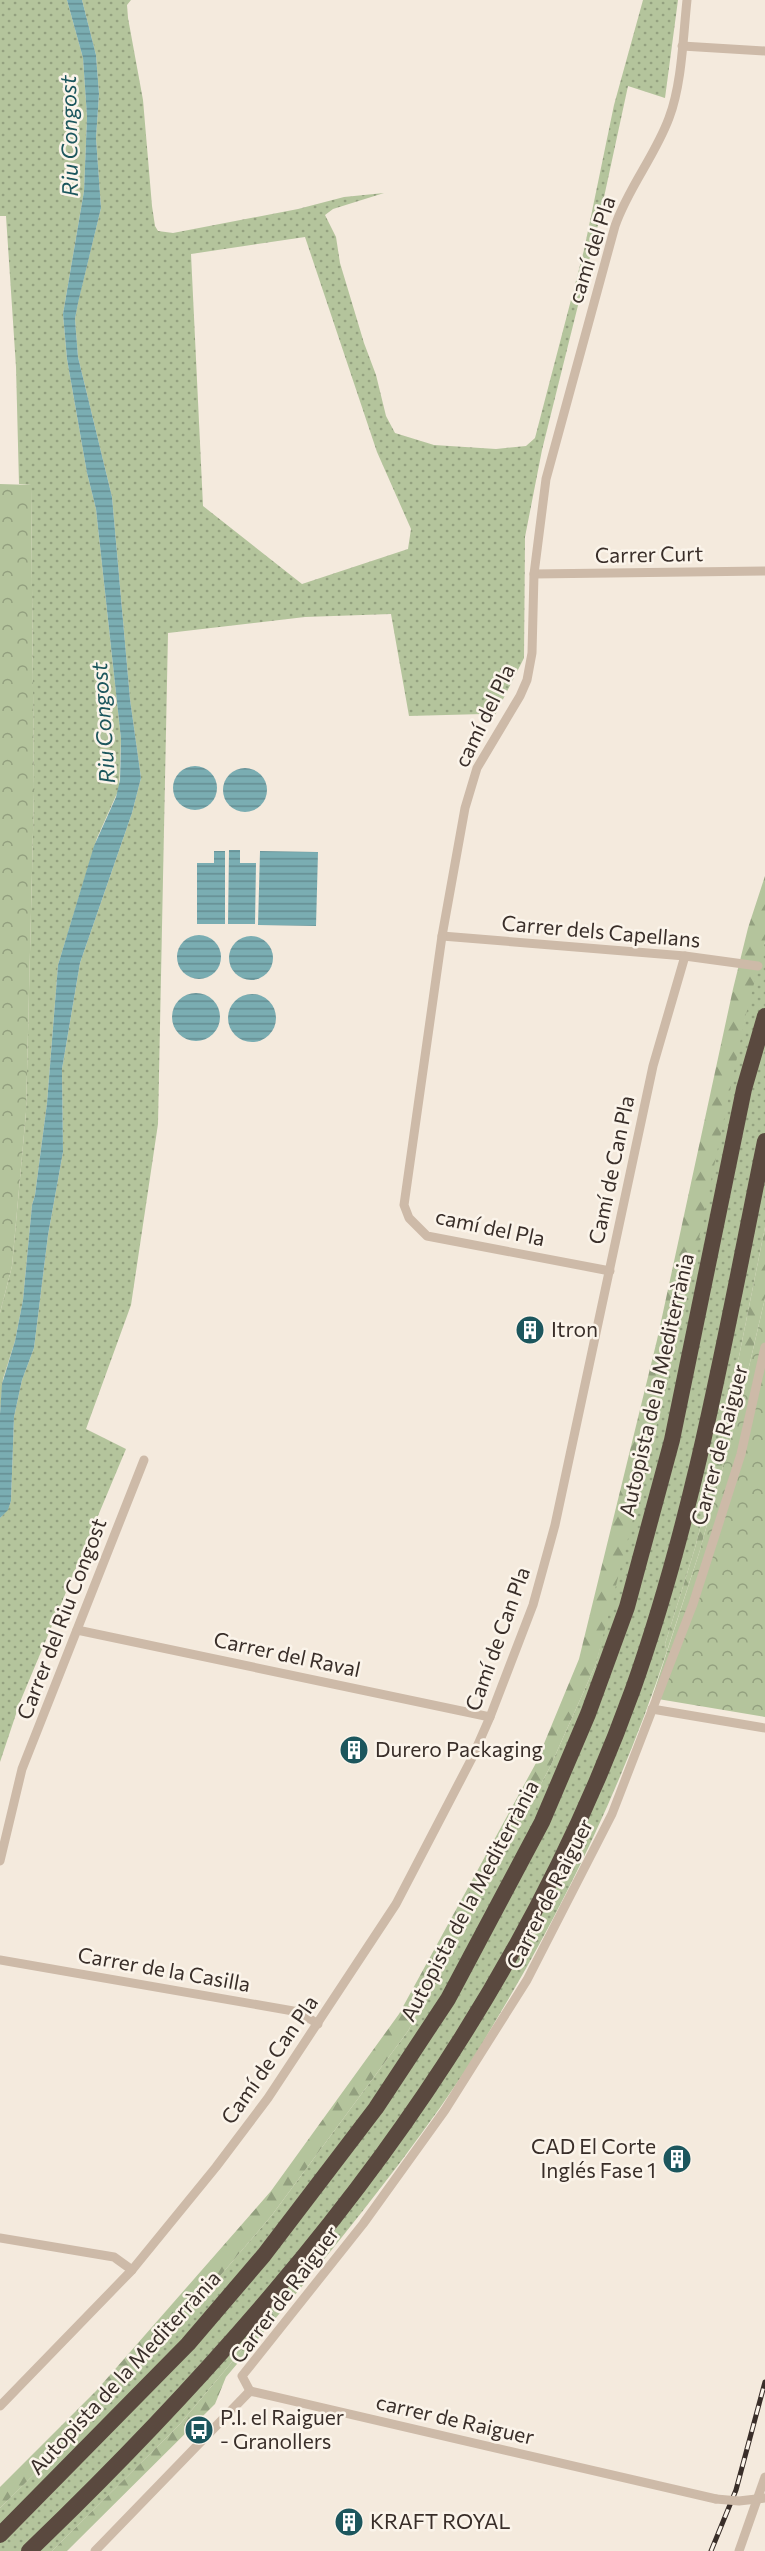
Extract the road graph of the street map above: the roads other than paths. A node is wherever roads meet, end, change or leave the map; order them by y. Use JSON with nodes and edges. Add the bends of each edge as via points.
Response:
{"nodes":[{"id":1,"x":687,"y":0,"type":"edge"},
{"id":2,"x":682,"y":46,"type":"junction"},
{"id":3,"x":765,"y":51,"type":"edge"},
{"id":4,"x":765,"y":571,"type":"edge"},
{"id":5,"x":534,"y":574,"type":"junction"},
{"id":6,"x":442,"y":936,"type":"junction"},
{"id":7,"x":685,"y":956,"type":"junction"},
{"id":8,"x":758,"y":966,"type":"dead end"},
{"id":9,"x":765,"y":1016,"type":"edge"},
{"id":10,"x":765,"y":1141,"type":"edge"},
{"id":11,"x":610,"y":1271,"type":"junction"},
{"id":12,"x":765,"y":1347,"type":"edge"},
{"id":13,"x":144,"y":1460,"type":"dead end"},
{"id":14,"x":77,"y":1630,"type":"junction"},
{"id":15,"x":652,"y":1709,"type":"junction"},
{"id":16,"x":490,"y":1717,"type":"junction"},
{"id":17,"x":765,"y":1728,"type":"edge"},
{"id":18,"x":0,"y":1862,"type":"edge"},
{"id":19,"x":0,"y":1960,"type":"edge"},
{"id":20,"x":318,"y":2024,"type":"junction"},
{"id":21,"x":0,"y":2238,"type":"edge"},
{"id":22,"x":132,"y":2270,"type":"junction"},
{"id":23,"x":250,"y":2391,"type":"junction"},
{"id":24,"x":0,"y":2406,"type":"edge"},
{"id":25,"x":765,"y":2477,"type":"edge"},
{"id":26,"x":765,"y":2498,"type":"edge"},
{"id":27,"x":0,"y":2535,"type":"edge"},
{"id":28,"x":29,"y":2551,"type":"edge"},
{"id":29,"x":95,"y":2551,"type":"edge"},
{"id":30,"x":739,"y":2551,"type":"edge"}],
"edges":[{"from":1,"to":2,"type":"street","name":"camí del Pla"},
{"from":2,"to":3,"type":"street"},
{"from":2,"to":5,"type":"street","name":"camí del Pla","via":[[668,119],[619,213],[586,326],[546,478]]},
{"from":4,"to":5,"type":"street","name":"Carrer Curt"},
{"from":5,"to":6,"type":"street","name":"camí del Pla","via":[[532,653],[527,680],[474,778]]},
{"from":6,"to":7,"type":"street","name":"Carrer dels Capellans"},
{"from":6,"to":11,"type":"street","name":"camí del Pla","via":[[404,1205],[409,1218],[427,1236]]},
{"from":7,"to":8,"type":"street","name":"Carrer dels Capellans"},
{"from":7,"to":11,"type":"street","name":"Camí de Can Pla","via":[[653,1066]]},
{"from":9,"to":27,"type":"highway","name":"Autopista de la Mediterrània","via":[[744,1089],[672,1440],[630,1596],[588,1714],[542,1822],[448,1999],[376,2108],[264,2255],[188,2344]]},
{"from":10,"to":28,"type":"highway","via":[[713,1402],[677,1548],[632,1689],[580,1818],[545,1892],[471,2025],[360,2187],[204,2375]]},
{"from":11,"to":16,"type":"street","name":"Camí de Can Pla","via":[[544,1568]]},
{"from":12,"to":15,"type":"street","name":"Carrer de Raiguer","via":[[741,1454],[693,1604]]},
{"from":13,"to":14,"type":"street","name":"Carrer del Riu Congost"},
{"from":14,"to":16,"type":"street","name":"Carrer del Raval"},
{"from":14,"to":18,"type":"street","name":"Carrer del Riu Congost","via":[[22,1769]]},
{"from":15,"to":17,"type":"street"},
{"from":15,"to":23,"type":"street","name":"Carrer de Raiguer","via":[[612,1814],[527,1980],[445,2110],[370,2214],[242,2376]]},
{"from":16,"to":20,"type":"street","name":"Camí de Can Pla","via":[[396,1904]]},
{"from":19,"to":20,"type":"street","name":"Carrer de la Casilla","via":[[299,2012]]},
{"from":20,"to":22,"type":"street","name":"Camí de Can Pla","via":[[216,2167]]},
{"from":21,"to":22,"type":"street","via":[[114,2257]]},
{"from":22,"to":24,"type":"street","name":"Camí de Can Pla"},
{"from":23,"to":26,"type":"street","name":"carrer de Raiguer","bridge":true,"via":[[716,2499]]},
{"from":23,"to":29,"type":"street","name":"carrer de Raiguer"},
{"from":25,"to":30,"type":"street"}]}
